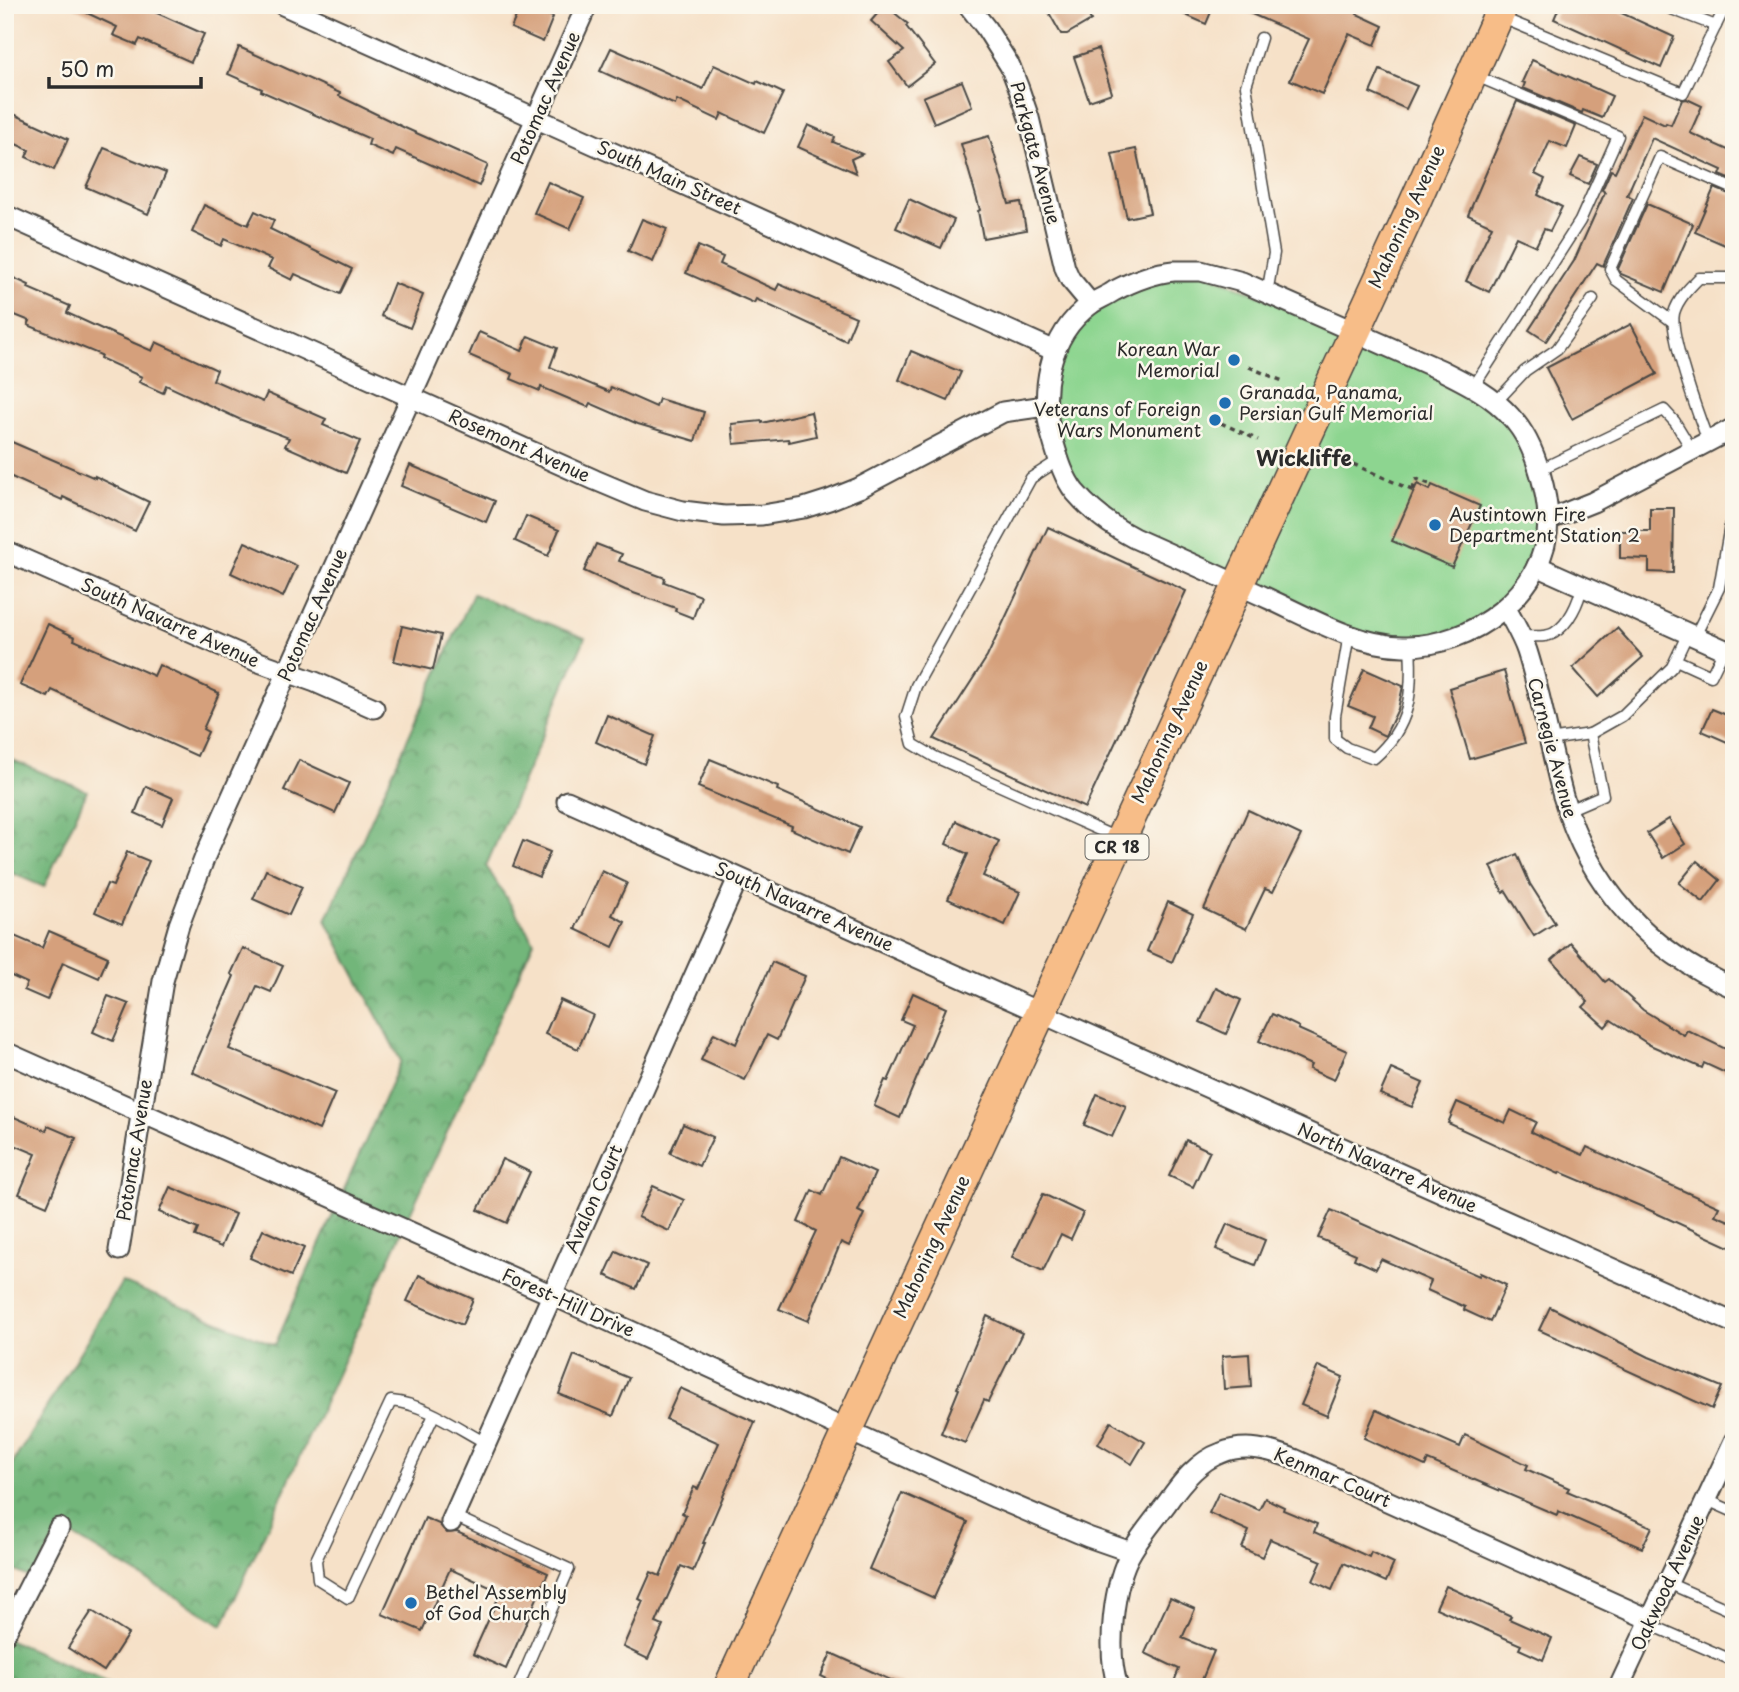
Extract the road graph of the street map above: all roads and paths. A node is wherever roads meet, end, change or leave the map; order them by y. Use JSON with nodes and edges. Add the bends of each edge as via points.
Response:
{"nodes":[{"id":1,"x":283,"y":5,"type":"edge"},
{"id":2,"x":587,"y":5,"type":"edge"},
{"id":3,"x":968,"y":5,"type":"edge"},
{"id":4,"x":1661,"y":5,"type":"edge"},
{"id":5,"x":1726,"y":5,"type":"edge"},
{"id":6,"x":1500,"y":11,"type":"edge"},
{"id":7,"x":1716,"y":26,"type":"junction"},
{"id":8,"x":1261,"y":38,"type":"dead end"},
{"id":9,"x":1472,"y":74,"type":"junction"},
{"id":10,"x":536,"y":119,"type":"junction"},
{"id":11,"x":1734,"y":189,"type":"edge"},
{"id":12,"x":5,"y":215,"type":"edge"},
{"id":13,"x":1734,"y":278,"type":"edge"},
{"id":14,"x":1268,"y":293,"type":"junction"},
{"id":15,"x":1593,"y":299,"type":"dead end"},
{"id":16,"x":1091,"y":304,"type":"junction"},
{"id":17,"x":1673,"y":322,"type":"junction"},
{"id":18,"x":1354,"y":332,"type":"junction"},
{"id":19,"x":1055,"y":351,"type":"junction"},
{"id":20,"x":1249,"y":367,"type":"dead end"},
{"id":21,"x":1285,"y":382,"type":"dead end"},
{"id":22,"x":1474,"y":386,"type":"junction"},
{"id":23,"x":411,"y":397,"type":"junction"},
{"id":24,"x":1496,"y":402,"type":"junction"},
{"id":25,"x":1045,"y":406,"type":"junction"},
{"id":26,"x":1221,"y":423,"type":"dead end"},
{"id":27,"x":1734,"y":428,"type":"edge"},
{"id":28,"x":1258,"y":440,"type":"dead end"},
{"id":29,"x":1700,"y":445,"type":"junction"},
{"id":30,"x":1059,"y":460,"type":"junction"},
{"id":31,"x":1344,"y":460,"type":"dead end"},
{"id":32,"x":1539,"y":470,"type":"junction"},
{"id":33,"x":1432,"y":485,"type":"dead end"},
{"id":34,"x":1734,"y":503,"type":"edge"},
{"id":35,"x":1548,"y":520,"type":"junction"},
{"id":36,"x":5,"y":551,"type":"edge"},
{"id":37,"x":1537,"y":566,"type":"junction"},
{"id":38,"x":1238,"y":585,"type":"junction"},
{"id":39,"x":1582,"y":586,"type":"junction"},
{"id":40,"x":1506,"y":608,"type":"junction"},
{"id":41,"x":1349,"y":634,"type":"junction"},
{"id":42,"x":1691,"y":635,"type":"junction"},
{"id":43,"x":1520,"y":636,"type":"junction"},
{"id":44,"x":1410,"y":646,"type":"junction"},
{"id":45,"x":1729,"y":652,"type":"edge"},
{"id":46,"x":1676,"y":660,"type":"junction"},
{"id":47,"x":288,"y":672,"type":"junction"},
{"id":48,"x":374,"y":708,"type":"dead end"},
{"id":49,"x":1590,"y":734,"type":"junction"},
{"id":50,"x":1549,"y":740,"type":"junction"},
{"id":51,"x":568,"y":801,"type":"dead end"},
{"id":52,"x":1568,"y":810,"type":"junction"},
{"id":53,"x":1120,"y":839,"type":"junction"},
{"id":54,"x":738,"y":878,"type":"junction"},
{"id":55,"x":1734,"y":988,"type":"edge"},
{"id":56,"x":1040,"y":1012,"type":"junction"},
{"id":57,"x":5,"y":1052,"type":"edge"},
{"id":58,"x":142,"y":1113,"type":"junction"},
{"id":59,"x":119,"y":1250,"type":"dead end"},
{"id":60,"x":552,"y":1295,"type":"junction"},
{"id":61,"x":1734,"y":1323,"type":"edge"},
{"id":62,"x":434,"y":1415,"type":"junction"},
{"id":63,"x":848,"y":1429,"type":"junction"},
{"id":64,"x":1734,"y":1441,"type":"edge"},
{"id":65,"x":486,"y":1443,"type":"junction"},
{"id":66,"x":1707,"y":1500,"type":"junction"},
{"id":67,"x":1734,"y":1512,"type":"edge"},
{"id":68,"x":452,"y":1519,"type":"joint"},
{"id":69,"x":59,"y":1528,"type":"dead end"},
{"id":70,"x":1131,"y":1552,"type":"junction"},
{"id":71,"x":1668,"y":1583,"type":"junction"},
{"id":72,"x":1734,"y":1612,"type":"edge"},
{"id":73,"x":1650,"y":1622,"type":"junction"},
{"id":74,"x":5,"y":1633,"type":"edge"},
{"id":75,"x":1734,"y":1661,"type":"edge"},
{"id":76,"x":518,"y":1687,"type":"edge"},
{"id":77,"x":729,"y":1687,"type":"edge"},
{"id":78,"x":1118,"y":1687,"type":"edge"},
{"id":79,"x":1619,"y":1687,"type":"edge"}],
"edges":[{"from":1,"to":10,"type":"street","name":"South Main Street"},
{"from":2,"to":10,"type":"street","name":"Potomac Avenue"},
{"from":3,"to":16,"type":"street","name":"Parkgate Avenue","via":[[1014,78],[1029,118],[1065,268]]},
{"from":4,"to":7,"type":"lane"},
{"from":5,"to":7,"type":"lane"},
{"from":6,"to":7,"type":"lane","via":[[1683,93]]},
{"from":6,"to":9,"type":"main road","name":"Mahoning Avenue","number":"CR 18"},
{"from":8,"to":14,"type":"lane","via":[[1246,86],[1274,253]]},
{"from":9,"to":18,"type":"main road","name":"Mahoning Avenue","number":"CR 18"},
{"from":9,"to":22,"type":"lane","via":[[1618,136],[1580,221]]},
{"from":10,"to":19,"type":"street","name":"South Main Street"},
{"from":10,"to":23,"type":"street","name":"Potomac Avenue"},
{"from":11,"to":17,"type":"lane","via":[[1660,157],[1610,269],[1616,280]]},
{"from":12,"to":23,"type":"street","name":"Rosemont Avenue"},
{"from":13,"to":17,"type":"lane","via":[[1699,278],[1685,291]]},
{"from":14,"to":16,"type":"street","via":[[1221,275],[1174,271],[1139,279]]},
{"from":14,"to":18,"type":"street"},
{"from":15,"to":24,"type":"lane","via":[[1557,349],[1525,371]]},
{"from":16,"to":19,"type":"street"},
{"from":17,"to":29,"type":"lane"},
{"from":18,"to":22,"type":"street"},
{"from":18,"to":38,"type":"main road","name":"Mahoning Avenue","number":"CR 18"},
{"from":19,"to":25,"type":"street"},
{"from":20,"to":21,"type":"path"},
{"from":22,"to":24,"type":"street"},
{"from":23,"to":25,"type":"street","name":"Rosemont Avenue","via":[[645,501],[724,516],[762,515],[829,500],[1003,412]]},
{"from":23,"to":47,"type":"street","name":"Potomac Avenue"},
{"from":24,"to":32,"type":"street","via":[[1528,440]]},
{"from":25,"to":30,"type":"street"},
{"from":26,"to":28,"type":"path"},
{"from":27,"to":29,"type":"street"},
{"from":29,"to":32,"type":"lane","via":[[1664,410]]},
{"from":29,"to":35,"type":"street","via":[[1593,502]]},
{"from":30,"to":38,"type":"street","via":[[1074,490],[1112,526]]},
{"from":30,"to":53,"type":"lane","via":[[1031,478],[915,687],[906,717],[913,744],[935,757]]},
{"from":31,"to":33,"type":"path","via":[[1413,490],[1417,479]]},
{"from":32,"to":35,"type":"street"},
{"from":34,"to":42,"type":"lane","via":[[1719,588]]},
{"from":35,"to":37,"type":"street"},
{"from":36,"to":47,"type":"street","name":"South Navarre Avenue"},
{"from":37,"to":39,"type":"street"},
{"from":37,"to":40,"type":"street"},
{"from":38,"to":41,"type":"street"},
{"from":38,"to":53,"type":"main road","name":"Mahoning Avenue","number":"CR 18"},
{"from":39,"to":42,"type":"street"},
{"from":39,"to":43,"type":"lane","via":[[1578,605],[1555,633]]},
{"from":40,"to":43,"type":"street","name":"Carnegie Avenue"},
{"from":40,"to":44,"type":"street","via":[[1449,639]]},
{"from":41,"to":44,"type":"street"},
{"from":41,"to":44,"type":"lane","via":[[1335,739],[1374,758],[1390,744],[1402,723],[1412,684]]},
{"from":42,"to":45,"type":"street"},
{"from":42,"to":46,"type":"lane"},
{"from":43,"to":50,"type":"street","name":"Carnegie Avenue"},
{"from":45,"to":46,"type":"lane","via":[[1711,676]]},
{"from":46,"to":49,"type":"lane","via":[[1622,716]]},
{"from":47,"to":48,"type":"street","name":"South Navarre Avenue"},
{"from":47,"to":58,"type":"street","name":"Potomac Avenue","via":[[179,925],[163,981]]},
{"from":49,"to":50,"type":"lane"},
{"from":49,"to":52,"type":"lane","via":[[1603,795]]},
{"from":50,"to":52,"type":"street","name":"Carnegie Avenue"},
{"from":51,"to":54,"type":"street","name":"South Navarre Avenue"},
{"from":52,"to":55,"type":"street","name":"Carnegie Avenue","via":[[1593,869],[1622,910],[1678,959]]},
{"from":53,"to":56,"type":"main road","name":"Mahoning Avenue","number":"CR 18"},
{"from":54,"to":56,"type":"street","name":"South Navarre Avenue"},
{"from":54,"to":60,"type":"street","name":"Avalon Court"},
{"from":56,"to":61,"type":"street","name":"North Navarre Avenue"},
{"from":56,"to":63,"type":"main road","name":"Mahoning Avenue","number":"CR 18"},
{"from":57,"to":58,"type":"street","name":"Forest-Hill Drive"},
{"from":58,"to":59,"type":"street","name":"Potomac Avenue"},
{"from":58,"to":60,"type":"street","name":"Forest-Hill Drive"},
{"from":60,"to":63,"type":"street","name":"Forest-Hill Drive"},
{"from":60,"to":65,"type":"street","name":"Avalon Court"},
{"from":62,"to":62,"type":"lane","via":[[410,1403],[391,1401],[316,1560],[318,1578],[348,1598]]},
{"from":62,"to":65,"type":"lane"},
{"from":63,"to":70,"type":"street","name":"Forest-Hill Drive","via":[[996,1498]]},
{"from":63,"to":77,"type":"main road","name":"Mahoning Avenue","number":"CR 18"},
{"from":64,"to":66,"type":"street","name":"Oakwood Avenue"},
{"from":65,"to":68,"type":"street","name":"Avalon Court"},
{"from":66,"to":67,"type":"lane"},
{"from":66,"to":71,"type":"street","name":"Oakwood Avenue"},
{"from":68,"to":76,"type":"lane","via":[[569,1569]]},
{"from":69,"to":74,"type":"street"},
{"from":70,"to":73,"type":"street","name":"Kenmar Court","via":[[1173,1494],[1206,1460],[1249,1447],[1294,1459]]},
{"from":70,"to":78,"type":"street","name":"Kenmar Court","via":[[1115,1610],[1112,1654]]},
{"from":71,"to":72,"type":"lane"},
{"from":71,"to":73,"type":"street","name":"Oakwood Avenue"},
{"from":73,"to":75,"type":"lane"},
{"from":73,"to":79,"type":"street","name":"Oakwood Avenue"}]}
